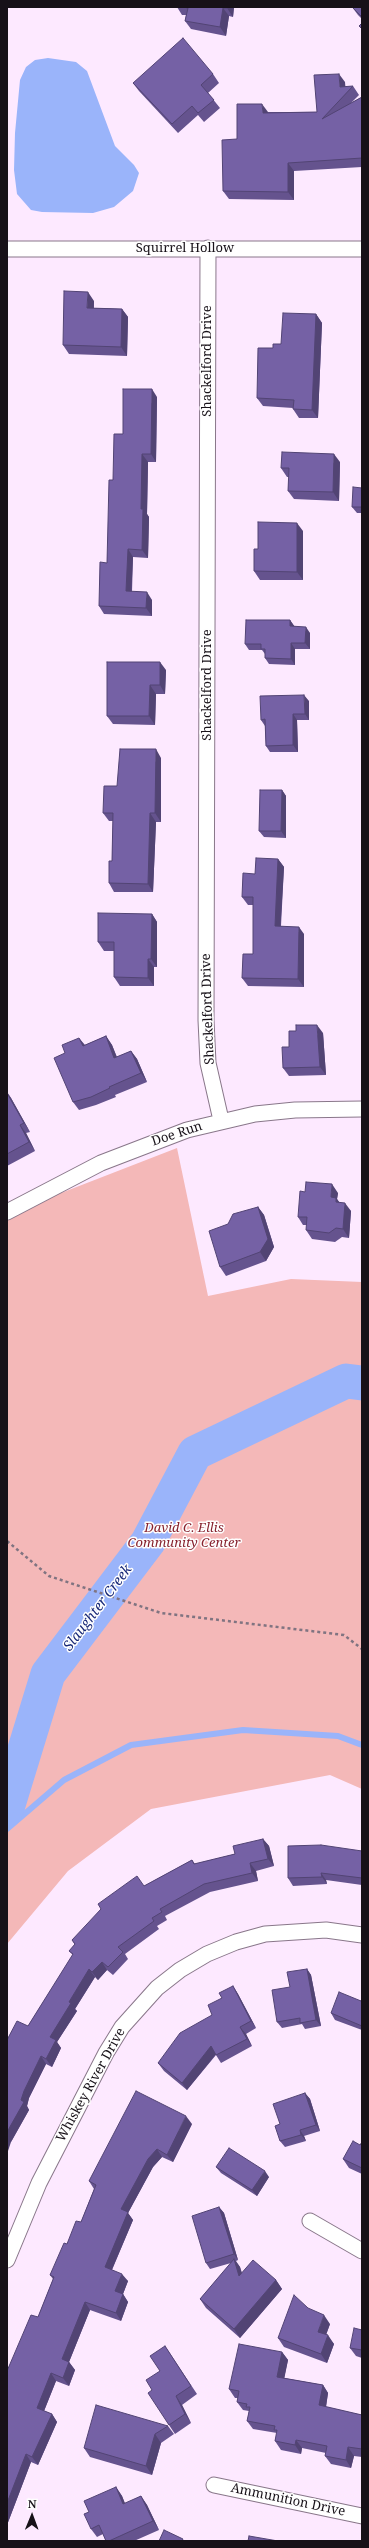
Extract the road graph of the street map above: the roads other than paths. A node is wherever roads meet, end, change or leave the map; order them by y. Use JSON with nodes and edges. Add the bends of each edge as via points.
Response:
{"nodes":[{"id":1,"x":208,"y":248,"type":"junction"},
{"id":2,"x":7,"y":249,"type":"edge"},
{"id":3,"x":362,"y":249,"type":"edge"},
{"id":4,"x":362,"y":1110,"type":"edge"},
{"id":5,"x":221,"y":1120,"type":"junction"},
{"id":6,"x":7,"y":1212,"type":"edge"},
{"id":7,"x":362,"y":1934,"type":"edge"},
{"id":8,"x":310,"y":2221,"type":"dead end"},
{"id":9,"x":362,"y":2251,"type":"edge"},
{"id":10,"x":7,"y":2260,"type":"edge"},
{"id":11,"x":214,"y":2485,"type":"dead end"},
{"id":12,"x":362,"y":2516,"type":"edge"}],
"edges":[{"from":1,"to":2,"type":"street","name":"Squirrel Hollow"},
{"from":1,"to":3,"type":"street","name":"Squirrel Hollow"},
{"from":1,"to":5,"type":"street","name":"Shackelford Drive","via":[[206,1020],[208,1063]]},
{"from":4,"to":5,"type":"street","name":"Doe Run","via":[[295,1110]]},
{"from":5,"to":6,"type":"street","name":"Doe Run","via":[[149,1142],[101,1163]]},
{"from":7,"to":10,"type":"street","name":"Whiskey River Drive","via":[[326,1930],[265,1934],[207,1954],[157,1988],[122,2027],[106,2053],[39,2183]]},
{"from":8,"to":9,"type":"street"},
{"from":11,"to":12,"type":"street","name":"Ammunition Drive"}]}
